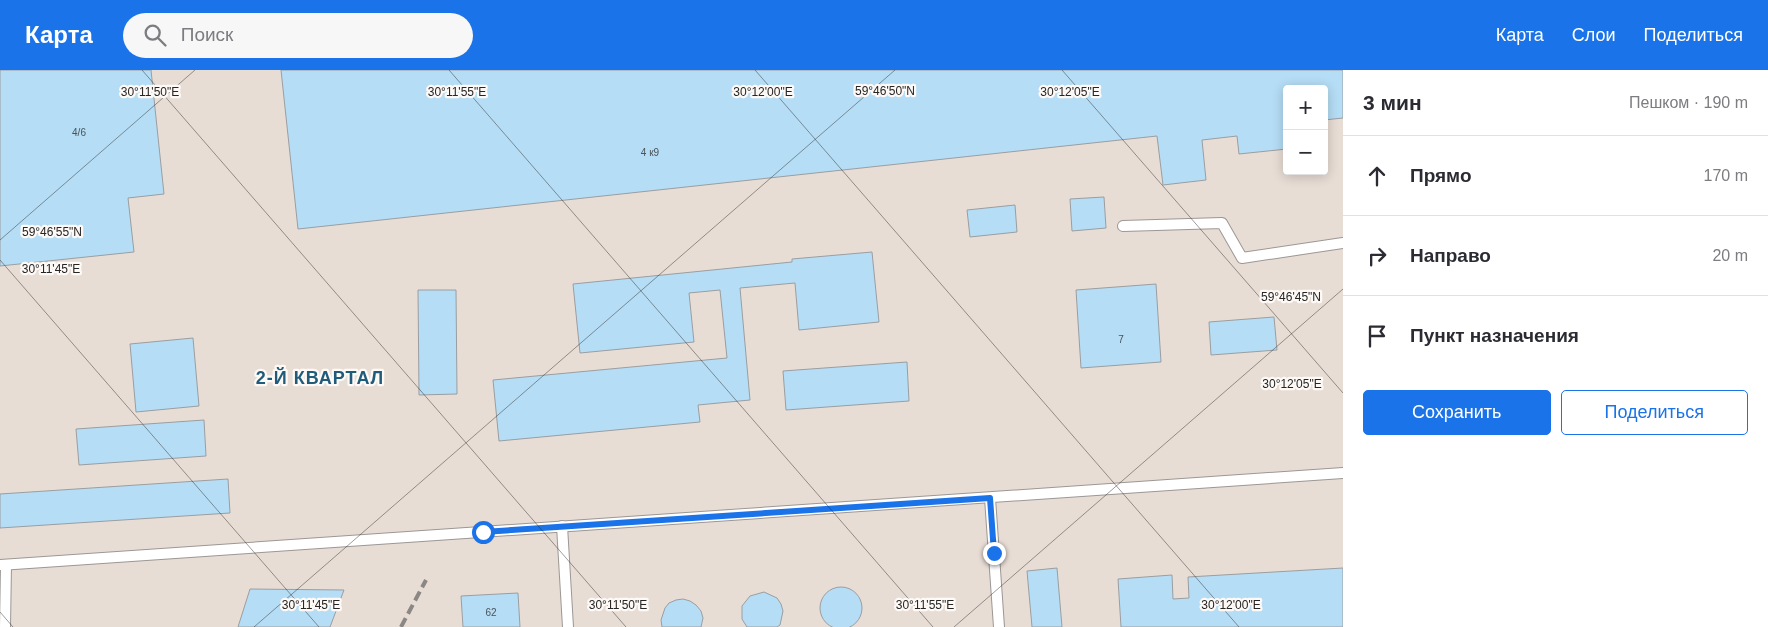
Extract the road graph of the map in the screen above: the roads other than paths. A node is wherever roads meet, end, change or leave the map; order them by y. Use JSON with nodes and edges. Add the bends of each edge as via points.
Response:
{"nodes":[{"id":1,"x":1123,"y":226,"type":"dead end"},
{"id":2,"x":1343,"y":243,"type":"edge"},
{"id":3,"x":1343,"y":473,"type":"edge"},
{"id":4,"x":990,"y":498,"type":"junction"},
{"id":5,"x":562,"y":526,"type":"junction"},
{"id":6,"x":3,"y":565,"type":"edge"},
{"id":7,"x":5,"y":627,"type":"edge"},
{"id":8,"x":568,"y":627,"type":"edge"},
{"id":9,"x":998,"y":627,"type":"edge"}],
"edges":[{"from":1,"to":2,"type":"lane","via":[[1222,222],[1242,258]]},
{"from":3,"to":4,"type":"lane"},
{"from":4,"to":5,"type":"lane"},
{"from":4,"to":9,"type":"lane"},
{"from":5,"to":6,"type":"lane"},
{"from":5,"to":8,"type":"lane"},
{"from":6,"to":7,"type":"lane"}]}
